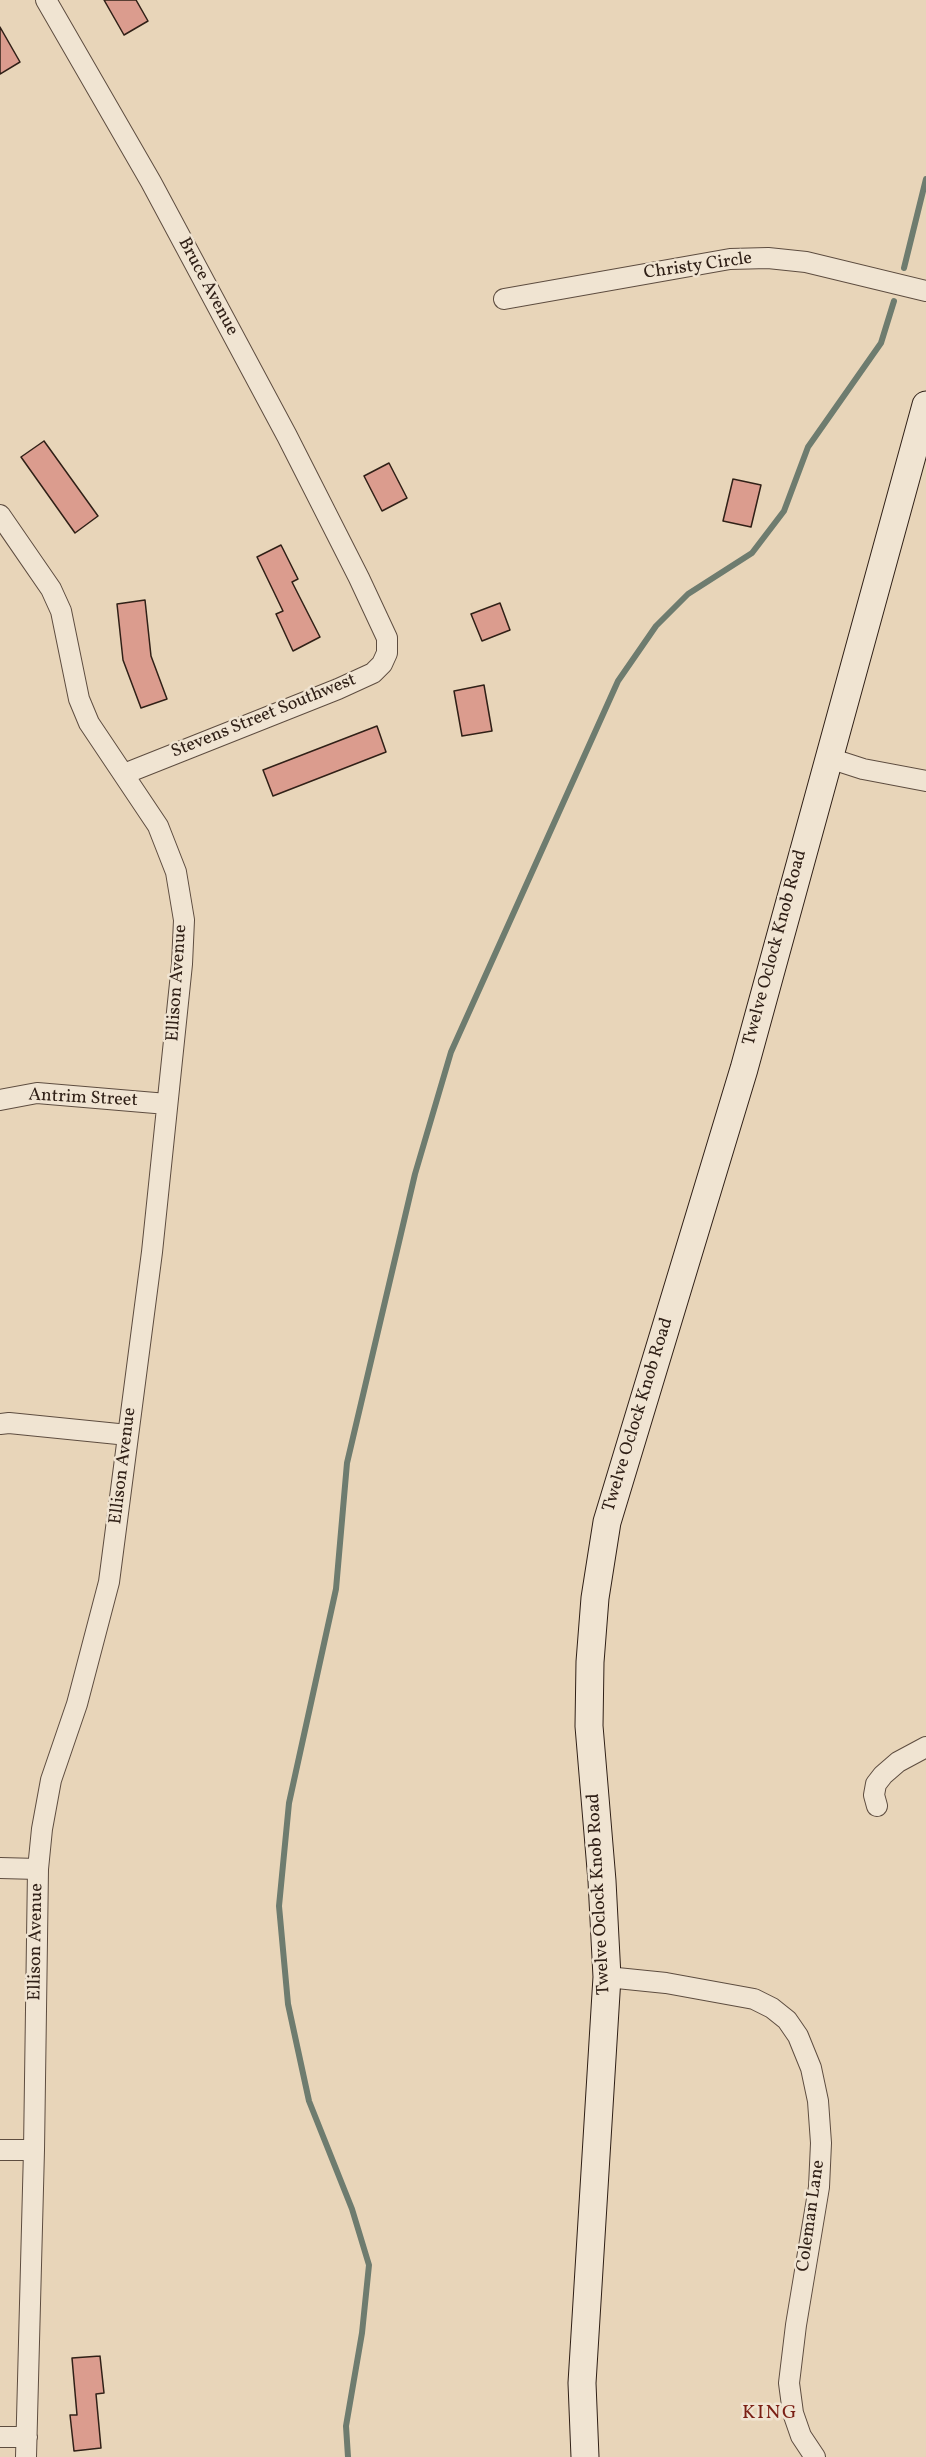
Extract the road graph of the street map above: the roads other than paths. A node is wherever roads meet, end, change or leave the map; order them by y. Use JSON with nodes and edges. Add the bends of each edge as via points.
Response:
{"nodes":[{"id":1,"x":46,"y":0,"type":"edge"},
{"id":2,"x":926,"y":291,"type":"edge"},
{"id":3,"x":504,"y":299,"type":"dead end"},
{"id":4,"x":926,"y":405,"type":"edge"},
{"id":5,"x":0,"y":515,"type":"edge"},
{"id":6,"x":359,"y":578,"type":"joint"},
{"id":7,"x":829,"y":758,"type":"junction"},
{"id":8,"x":124,"y":774,"type":"junction"},
{"id":9,"x":926,"y":782,"type":"edge"},
{"id":10,"x":0,"y":1100,"type":"edge"},
{"id":11,"x":167,"y":1104,"type":"junction"},
{"id":12,"x":0,"y":1424,"type":"edge"},
{"id":13,"x":128,"y":1435,"type":"junction"},
{"id":14,"x":926,"y":1747,"type":"edge"},
{"id":15,"x":877,"y":1806,"type":"dead end"},
{"id":16,"x":0,"y":1868,"type":"edge"},
{"id":17,"x":38,"y":1869,"type":"junction"},
{"id":18,"x":607,"y":1977,"type":"junction"},
{"id":19,"x":0,"y":2150,"type":"edge"},
{"id":20,"x":34,"y":2150,"type":"junction"},
{"id":21,"x":0,"y":2437,"type":"edge"},
{"id":22,"x":26,"y":2447,"type":"edge"},
{"id":23,"x":585,"y":2457,"type":"edge"},
{"id":24,"x":814,"y":2457,"type":"edge"}],
"edges":[{"from":1,"to":6,"type":"street","name":"Bruce Avenue","via":[[156,192]]},
{"from":2,"to":3,"type":"street","name":"Christy Circle","via":[[806,262],[768,258],[730,259]]},
{"from":4,"to":7,"type":"street","name":"Twelve Oclock Knob Road"},
{"from":5,"to":8,"type":"street","name":"Ellison Avenue","via":[[51,589],[61,611],[79,699],[89,723]]},
{"from":6,"to":8,"type":"street","name":"Stevens Street Southwest","via":[[387,638],[387,653],[373,673]]},
{"from":7,"to":9,"type":"street"},
{"from":7,"to":18,"type":"street","name":"Twelve Oclock Knob Road","via":[[744,1069],[607,1522],[595,1598],[589,1715]]},
{"from":8,"to":11,"type":"street","name":"Ellison Avenue","via":[[158,826],[180,888],[183,964]]},
{"from":10,"to":11,"type":"street","name":"Antrim Street","via":[[37,1093]]},
{"from":11,"to":13,"type":"street","name":"Ellison Avenue"},
{"from":12,"to":13,"type":"street"},
{"from":13,"to":17,"type":"street","name":"Ellison Avenue","via":[[109,1582],[77,1704],[51,1780]]},
{"from":14,"to":15,"type":"street","via":[[883,1775],[876,1784]]},
{"from":16,"to":17,"type":"street"},
{"from":17,"to":20,"type":"street","name":"Ellison Avenue"},
{"from":18,"to":23,"type":"street","name":"Twelve Oclock Knob Road","via":[[582,2383]]},
{"from":18,"to":24,"type":"street","name":"Coleman Lane","via":[[754,1999],[787,2020],[798,2036],[811,2068],[821,2143],[819,2187],[789,2384],[793,2413]]},
{"from":19,"to":20,"type":"street"},
{"from":20,"to":22,"type":"street","name":"Ellison Avenue"},
{"from":21,"to":22,"type":"street"}]}
